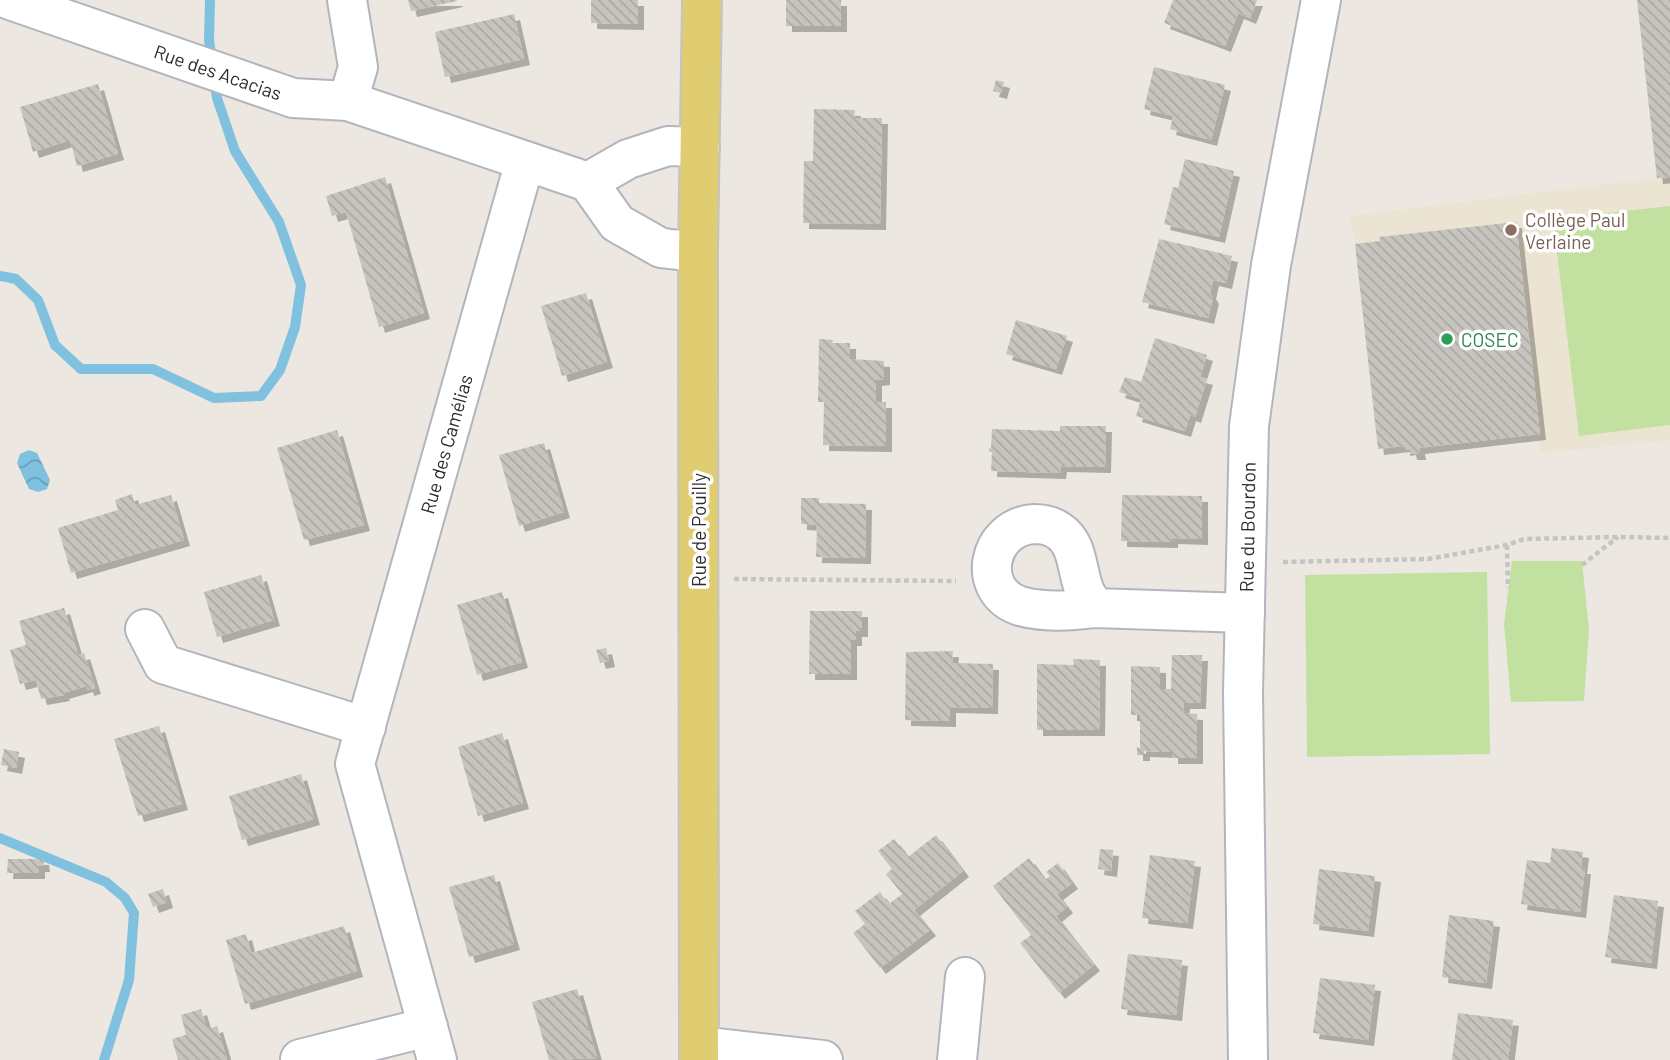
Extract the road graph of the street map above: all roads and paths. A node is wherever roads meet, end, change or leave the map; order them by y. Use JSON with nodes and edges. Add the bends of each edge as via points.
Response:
{"nodes":[{"id":1,"x":10,"y":0,"type":"edge"},
{"id":2,"x":346,"y":0,"type":"edge"},
{"id":3,"x":702,"y":0,"type":"edge"},
{"id":4,"x":1321,"y":0,"type":"edge"},
{"id":5,"x":348,"y":101,"type":"junction"},
{"id":6,"x":700,"y":148,"type":"junction"},
{"id":7,"x":525,"y":161,"type":"junction"},
{"id":8,"x":588,"y":182,"type":"junction"},
{"id":9,"x":698,"y":252,"type":"junction"},
{"id":10,"x":1619,"y":537,"type":"junction"},
{"id":11,"x":1670,"y":538,"type":"edge"},
{"id":12,"x":1507,"y":545,"type":"junction"},
{"id":13,"x":1247,"y":563,"type":"junction"},
{"id":14,"x":1582,"y":565,"type":"dead end"},
{"id":15,"x":698,"y":579,"type":"junction"},
{"id":16,"x":994,"y":582,"type":"junction"},
{"id":17,"x":1508,"y":588,"type":"dead end"},
{"id":18,"x":1095,"y":608,"type":"junction"},
{"id":19,"x":1245,"y":613,"type":"junction"},
{"id":20,"x":145,"y":629,"type":"dead end"},
{"id":21,"x":366,"y":727,"type":"junction"},
{"id":22,"x":965,"y":977,"type":"dead end"},
{"id":23,"x":432,"y":1044,"type":"edge"},
{"id":24,"x":699,"y":1053,"type":"edge"},
{"id":25,"x":300,"y":1059,"type":"edge"},
{"id":26,"x":823,"y":1060,"type":"edge"},
{"id":27,"x":957,"y":1060,"type":"edge"},
{"id":28,"x":1248,"y":1060,"type":"edge"}],
"edges":[{"from":1,"to":5,"type":"street","name":"Rue des Acacias","via":[[293,98]]},
{"from":2,"to":5,"type":"street","via":[[358,67]]},
{"from":3,"to":6,"type":"main road","name":"Rue de Pouilly"},
{"from":4,"to":13,"type":"street","name":"Rue du Bourdon","via":[[1270,265],[1251,413]]},
{"from":5,"to":7,"type":"street","name":"Rue des Acacias"},
{"from":6,"to":8,"type":"street","via":[[668,146],[628,159]]},
{"from":6,"to":9,"type":"main road","name":"Rue de Pouilly"},
{"from":7,"to":8,"type":"street","name":"Rue des Acacias"},
{"from":7,"to":21,"type":"street","name":"Rue des Camélias"},
{"from":8,"to":9,"type":"street","via":[[617,223],[661,248]]},
{"from":9,"to":15,"type":"main road","name":"Rue de Pouilly"},
{"from":10,"to":11,"type":"path"},
{"from":10,"to":12,"type":"path","via":[[1524,539]]},
{"from":10,"to":14,"type":"path"},
{"from":12,"to":13,"type":"path","via":[[1428,559]]},
{"from":12,"to":17,"type":"path"},
{"from":13,"to":19,"type":"street","name":"Rue du Bourdon"},
{"from":15,"to":16,"type":"path"},
{"from":15,"to":24,"type":"main road","name":"Rue de Pouilly"},
{"from":16,"to":18,"type":"street","via":[[1004,597],[1018,605],[1070,611]]},
{"from":16,"to":18,"type":"street","via":[[991,565],[1005,534],[1022,525],[1043,524],[1070,542]]},
{"from":18,"to":19,"type":"street"},
{"from":19,"to":28,"type":"street","name":"Rue du Bourdon"},
{"from":20,"to":21,"type":"street","via":[[163,664]]},
{"from":21,"to":23,"type":"street","name":"Rue des Camélias","via":[[355,764]]},
{"from":22,"to":27,"type":"street"},
{"from":23,"to":25,"type":"street","name":"Rue des Camélias"},
{"from":24,"to":26,"type":"street"}]}
